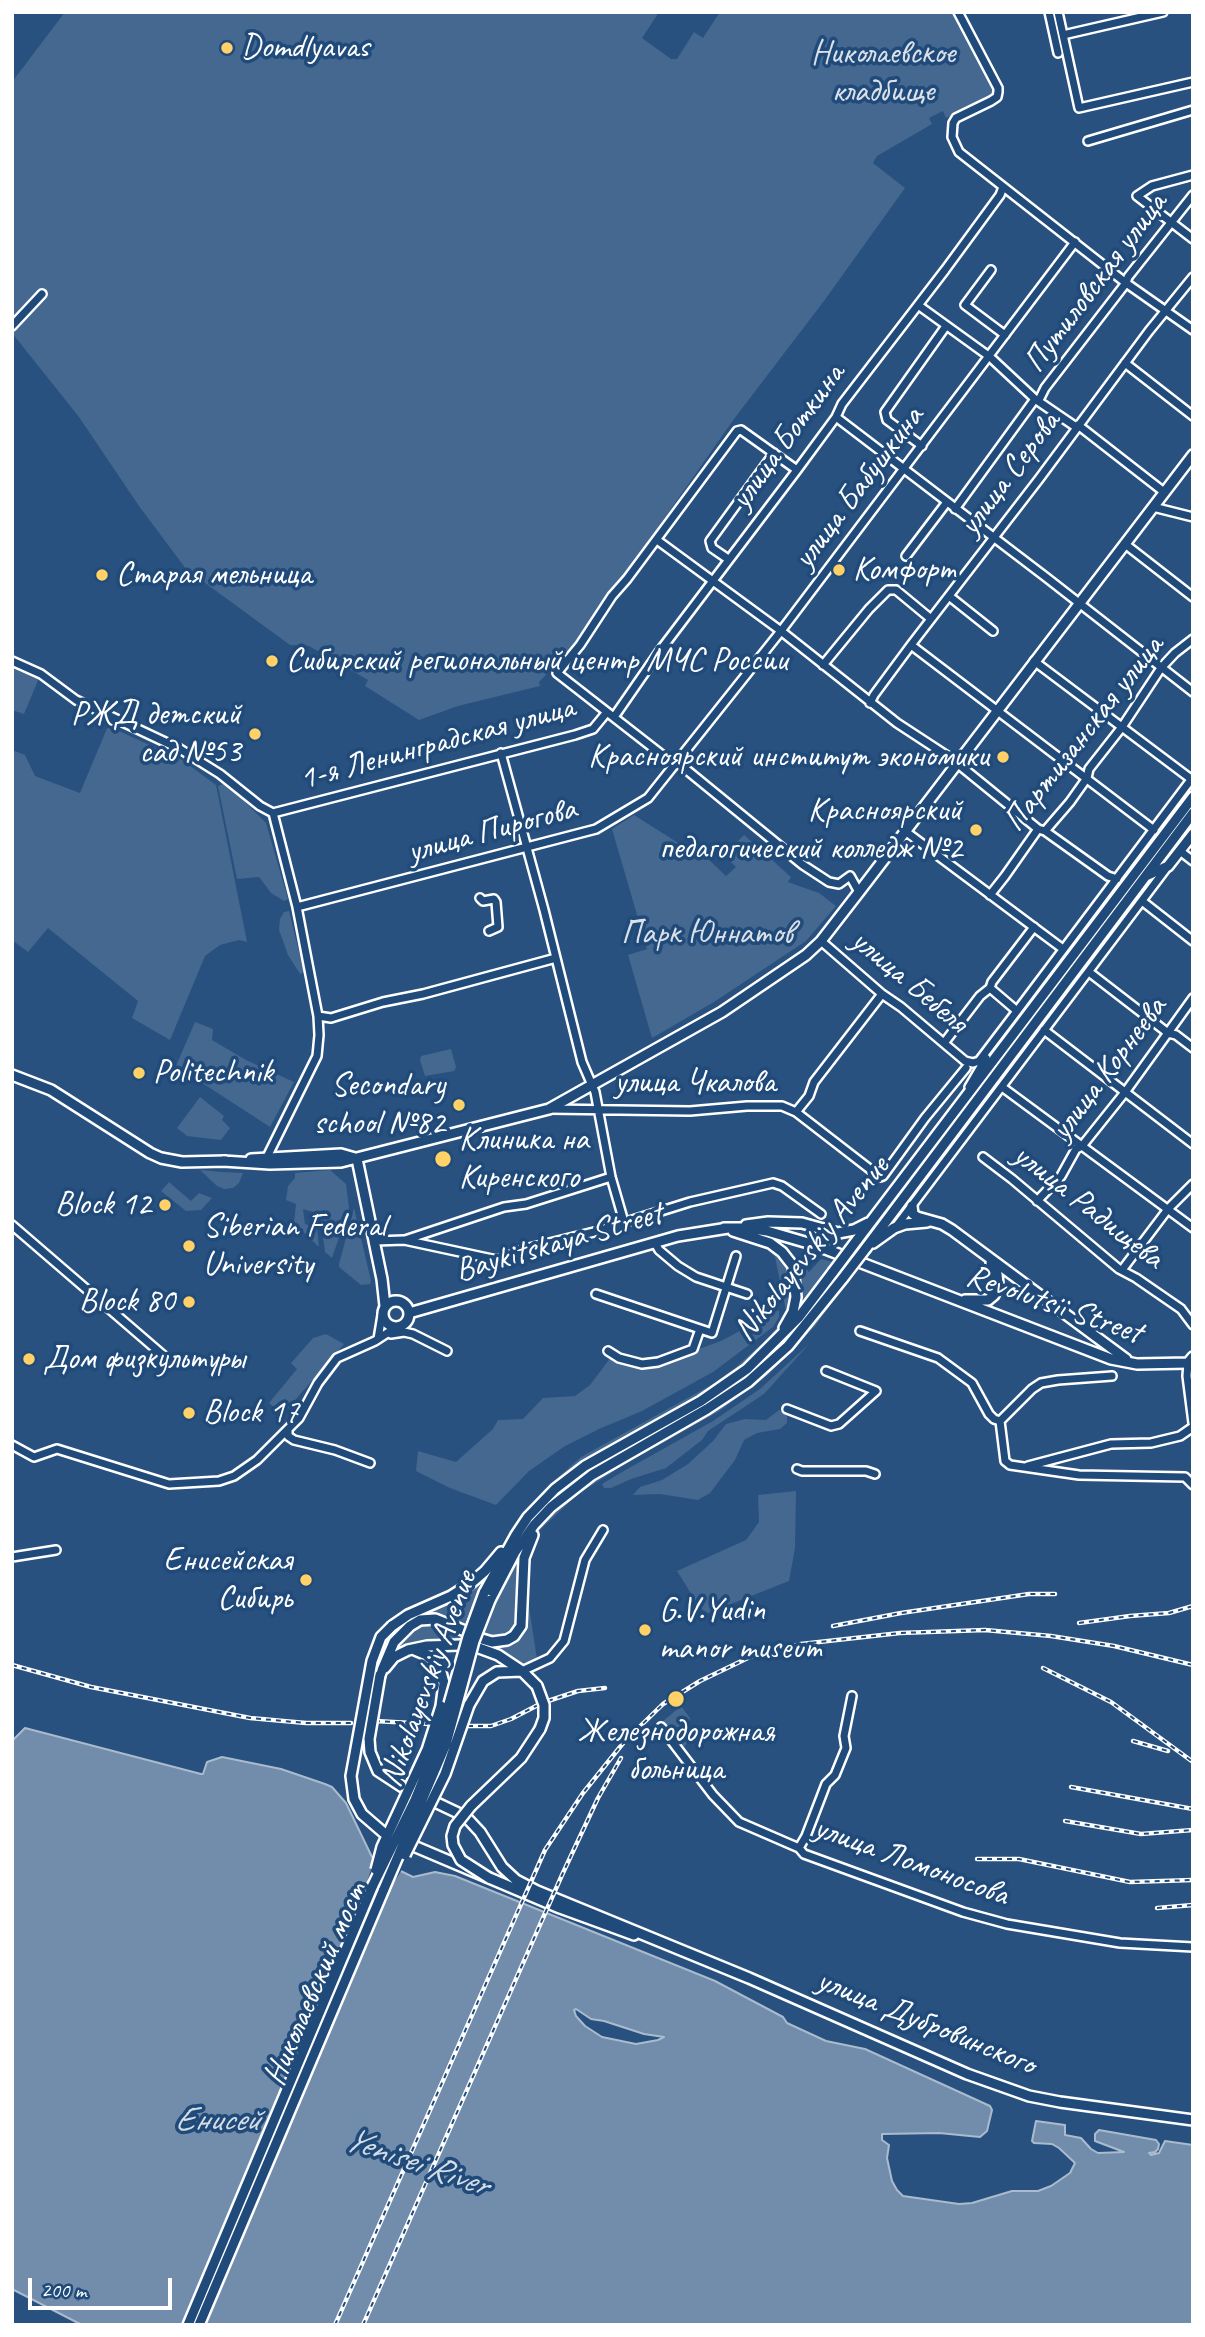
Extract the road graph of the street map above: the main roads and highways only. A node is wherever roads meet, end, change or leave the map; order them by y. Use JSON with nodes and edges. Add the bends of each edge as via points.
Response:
{"nodes":[{"id":1,"x":1192,"y":457,"type":"edge"},
{"id":2,"x":1193,"y":797,"type":"edge"},
{"id":3,"x":1193,"y":813,"type":"edge"},
{"id":4,"x":1193,"y":834,"type":"edge"},
{"id":5,"x":1144,"y":877,"type":"junction"},
{"id":6,"x":12,"y":1075,"type":"edge"},
{"id":7,"x":357,"y":1159,"type":"junction"},
{"id":8,"x":223,"y":1161,"type":"junction"},
{"id":9,"x":912,"y":1206,"type":"road end"},
{"id":10,"x":875,"y":1218,"type":"junction"},
{"id":11,"x":929,"y":1222,"type":"junction"},
{"id":12,"x":724,"y":1228,"type":"junction"},
{"id":13,"x":866,"y":1248,"type":"junction"},
{"id":14,"x":989,"y":1259,"type":"junction"},
{"id":15,"x":382,"y":1279,"type":"junction"},
{"id":16,"x":949,"y":1298,"type":"junction"},
{"id":17,"x":396,"y":1301,"type":"junction"},
{"id":18,"x":384,"y":1311,"type":"junction"},
{"id":19,"x":409,"y":1313,"type":"junction"},
{"id":20,"x":774,"y":1343,"type":"junction"},
{"id":21,"x":1191,"y":1361,"type":"edge"},
{"id":22,"x":1137,"y":1364,"type":"junction"},
{"id":23,"x":551,"y":1507,"type":"junction"},
{"id":24,"x":516,"y":1535,"type":"junction"},
{"id":25,"x":487,"y":1596,"type":"junction"},
{"id":26,"x":465,"y":1631,"type":"dead end"},
{"id":27,"x":461,"y":1644,"type":"dead end"},
{"id":28,"x":409,"y":1651,"type":"junction"},
{"id":29,"x":522,"y":1671,"type":"junction"},
{"id":30,"x":380,"y":1675,"type":"junction"},
{"id":31,"x":404,"y":1788,"type":"dead end"},
{"id":32,"x":437,"y":1803,"type":"dead end"},
{"id":33,"x":383,"y":1833,"type":"dead end"},
{"id":34,"x":416,"y":1847,"type":"dead end"},
{"id":35,"x":489,"y":1878,"type":"junction"},
{"id":36,"x":373,"y":1885,"type":"junction"},
{"id":37,"x":384,"y":1889,"type":"junction"},
{"id":38,"x":650,"y":1938,"type":"junction"},
{"id":39,"x":1193,"y":2120,"type":"edge"},
{"id":40,"x":188,"y":2325,"type":"edge"},
{"id":41,"x":199,"y":2325,"type":"edge"}],
"edges":[{"from":1,"to":7,"type":"main road","via":[[806,955],[722,1012],[549,1109]]},
{"from":2,"to":10,"type":"main road","name":"Nikolayevskiy Avenue"},
{"from":3,"to":5,"type":"main road","name":"Nikolayevskiy Avenue"},
{"from":4,"to":5,"type":"main road","via":[[1168,866]]},
{"from":5,"to":13,"type":"main road","name":"Nikolayevskiy Avenue"},
{"from":6,"to":8,"type":"main road","via":[[59,1095],[161,1158]]},
{"from":7,"to":8,"type":"main road","via":[[270,1164]]},
{"from":7,"to":8,"type":"main road","via":[[341,1154]]},
{"from":7,"to":15,"type":"main road"},
{"from":9,"to":11,"type":"main road","via":[[913,1214]]},
{"from":10,"to":12,"type":"main road","via":[[845,1233],[802,1223]]},
{"from":10,"to":20,"type":"main road","name":"Nikolayevskiy Avenue","bridge":true},
{"from":11,"to":13,"type":"main road","via":[[894,1228]]},
{"from":11,"to":14,"type":"main road","via":[[952,1230]]},
{"from":12,"to":16,"type":"main road","name":"Revolutsii Street","via":[[785,1235]]},
{"from":12,"to":19,"type":"main road","name":"Baykitskaya Street","via":[[655,1242]]},
{"from":12,"to":20,"type":"main road","via":[[770,1243],[793,1266],[793,1312]]},
{"from":13,"to":23,"type":"main road","name":"Nikolayevskiy Avenue","bridge":true,"via":[[788,1346],[747,1382],[592,1475]]},
{"from":14,"to":16,"type":"main road","via":[[997,1274],[994,1295],[981,1301]]},
{"from":14,"to":22,"type":"main road","via":[[1119,1356]]},
{"from":15,"to":17,"type":"main road"},
{"from":15,"to":18,"type":"main road"},
{"from":16,"to":22,"type":"main road","name":"Revolutsii Street","via":[[1111,1360]]},
{"from":17,"to":18,"type":"main road"},
{"from":17,"to":19,"type":"main road"},
{"from":18,"to":19,"type":"main road","via":[[385,1322],[395,1328],[405,1324]]},
{"from":20,"to":24,"type":"main road","name":"Nikolayevskiy Avenue","via":[[709,1396],[569,1478]]},
{"from":21,"to":22,"type":"main road","name":"Revolutsii Street"},
{"from":23,"to":25,"type":"main road","name":"Nikolayevskiy Avenue"},
{"from":23,"to":29,"type":"main road","via":[[526,1548],[518,1632],[507,1640],[481,1643]]},
{"from":24,"to":25,"type":"main road","name":"Nikolayevskiy Avenue"},
{"from":24,"to":33,"type":"main road","bridge":true,"via":[[476,1580],[408,1615],[381,1637],[372,1661],[351,1776],[354,1799],[362,1814]]},
{"from":25,"to":36,"type":"main road","name":"Nikolayevskiy Avenue","bridge":true,"via":[[468,1637],[437,1746]]},
{"from":25,"to":37,"type":"main road","name":"Nikolayevskiy Avenue","bridge":true,"via":[[446,1744]]},
{"from":26,"to":30,"type":"main road","via":[[427,1619],[410,1626],[394,1642]]},
{"from":27,"to":28,"type":"main road"},
{"from":28,"to":30,"type":"main road","via":[[394,1657]]},
{"from":28,"to":36,"type":"main road","name":"Николаевский мост","bridge":true,"via":[[434,1658],[444,1676],[441,1706],[427,1749],[382,1847]]},
{"from":29,"to":35,"type":"main road","bridge":true,"via":[[537,1686],[544,1705],[540,1729],[521,1758],[471,1806],[452,1836],[461,1860]]},
{"from":29,"to":37,"type":"main road","name":"Николаевский мост","bridge":true,"via":[[491,1675],[475,1691],[445,1774]]},
{"from":30,"to":31,"type":"main road","bridge":true,"via":[[370,1752],[378,1772]]},
{"from":32,"to":38,"type":"main road","via":[[462,1815],[480,1832],[516,1880]]},
{"from":34,"to":35,"type":"main road","bridge":true},
{"from":35,"to":38,"type":"main road","via":[[616,1930]]},
{"from":36,"to":40,"type":"main road","name":"Николаевский мост"},
{"from":37,"to":41,"type":"main road","name":"Николаевский мост"},
{"from":38,"to":39,"type":"main road","name":"улица Дубровинского","via":[[1000,2087],[1060,2102]]}]}
